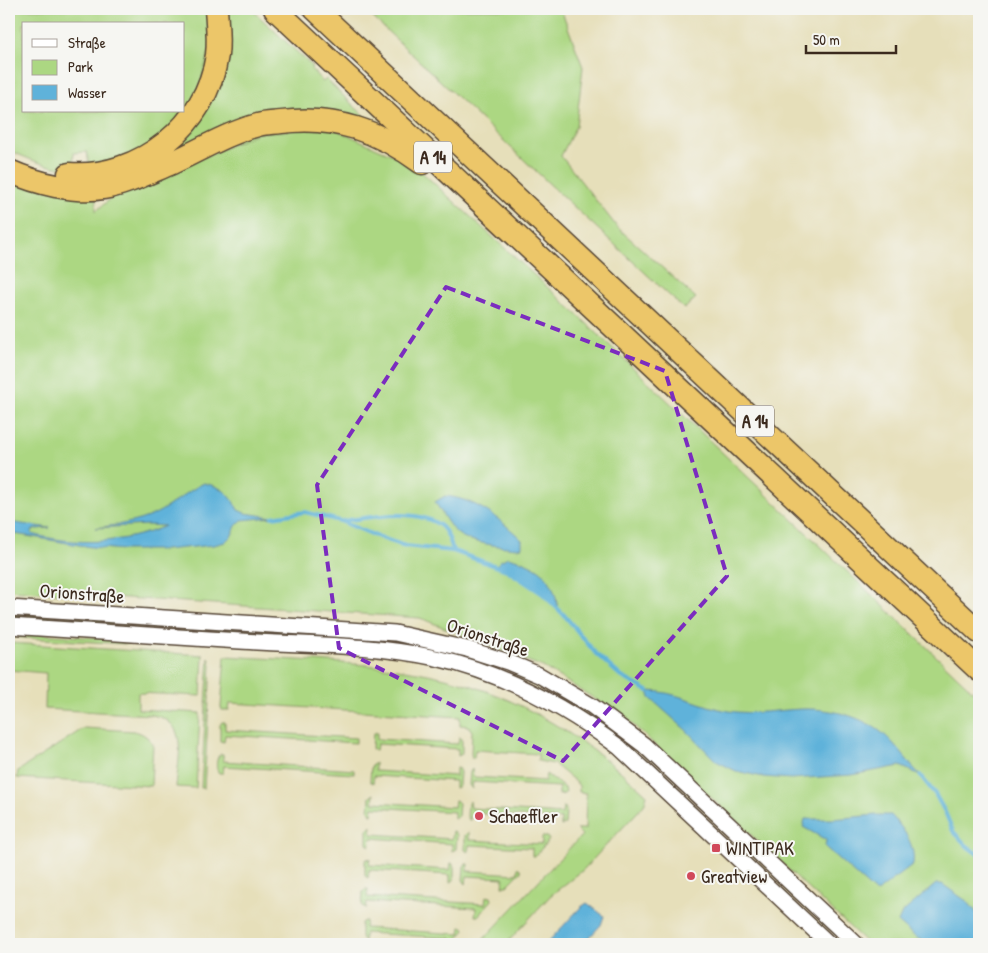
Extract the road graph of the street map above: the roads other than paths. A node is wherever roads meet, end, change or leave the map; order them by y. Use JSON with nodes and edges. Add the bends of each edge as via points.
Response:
{"nodes":[{"id":1,"x":216,"y":9,"type":"edge"},
{"id":2,"x":275,"y":9,"type":"edge"},
{"id":3,"x":315,"y":9,"type":"edge"},
{"id":4,"x":9,"y":156,"type":"edge"},
{"id":5,"x":9,"y":171,"type":"edge"},
{"id":6,"x":500,"y":220,"type":"junction"},
{"id":7,"x":9,"y":608,"type":"edge"},
{"id":8,"x":9,"y":626,"type":"edge"},
{"id":9,"x":979,"y":632,"type":"edge"},
{"id":10,"x":979,"y":670,"type":"edge"},
{"id":11,"x":829,"y":944,"type":"edge"},
{"id":12,"x":856,"y":944,"type":"edge"}],
"edges":[{"from":1,"to":4,"type":"highway","via":[[218,47],[212,74],[193,115],[164,145],[125,167],[76,174],[40,169]]},
{"from":2,"to":6,"type":"highway","number":"A 14"},
{"from":3,"to":9,"type":"highway","number":"A 14"},
{"from":5,"to":6,"type":"highway","via":[[48,184],[104,188],[259,125],[324,120],[371,133],[403,148]]},
{"from":6,"to":10,"type":"highway","number":"A 14"},
{"from":7,"to":12,"type":"street","name":"Orionstraße","via":[[395,633],[449,644],[508,662],[539,675],[592,706],[644,745]]},
{"from":8,"to":11,"type":"street","name":"Orionstraße","via":[[392,651],[457,663],[505,680],[586,722],[619,747]]}]}
